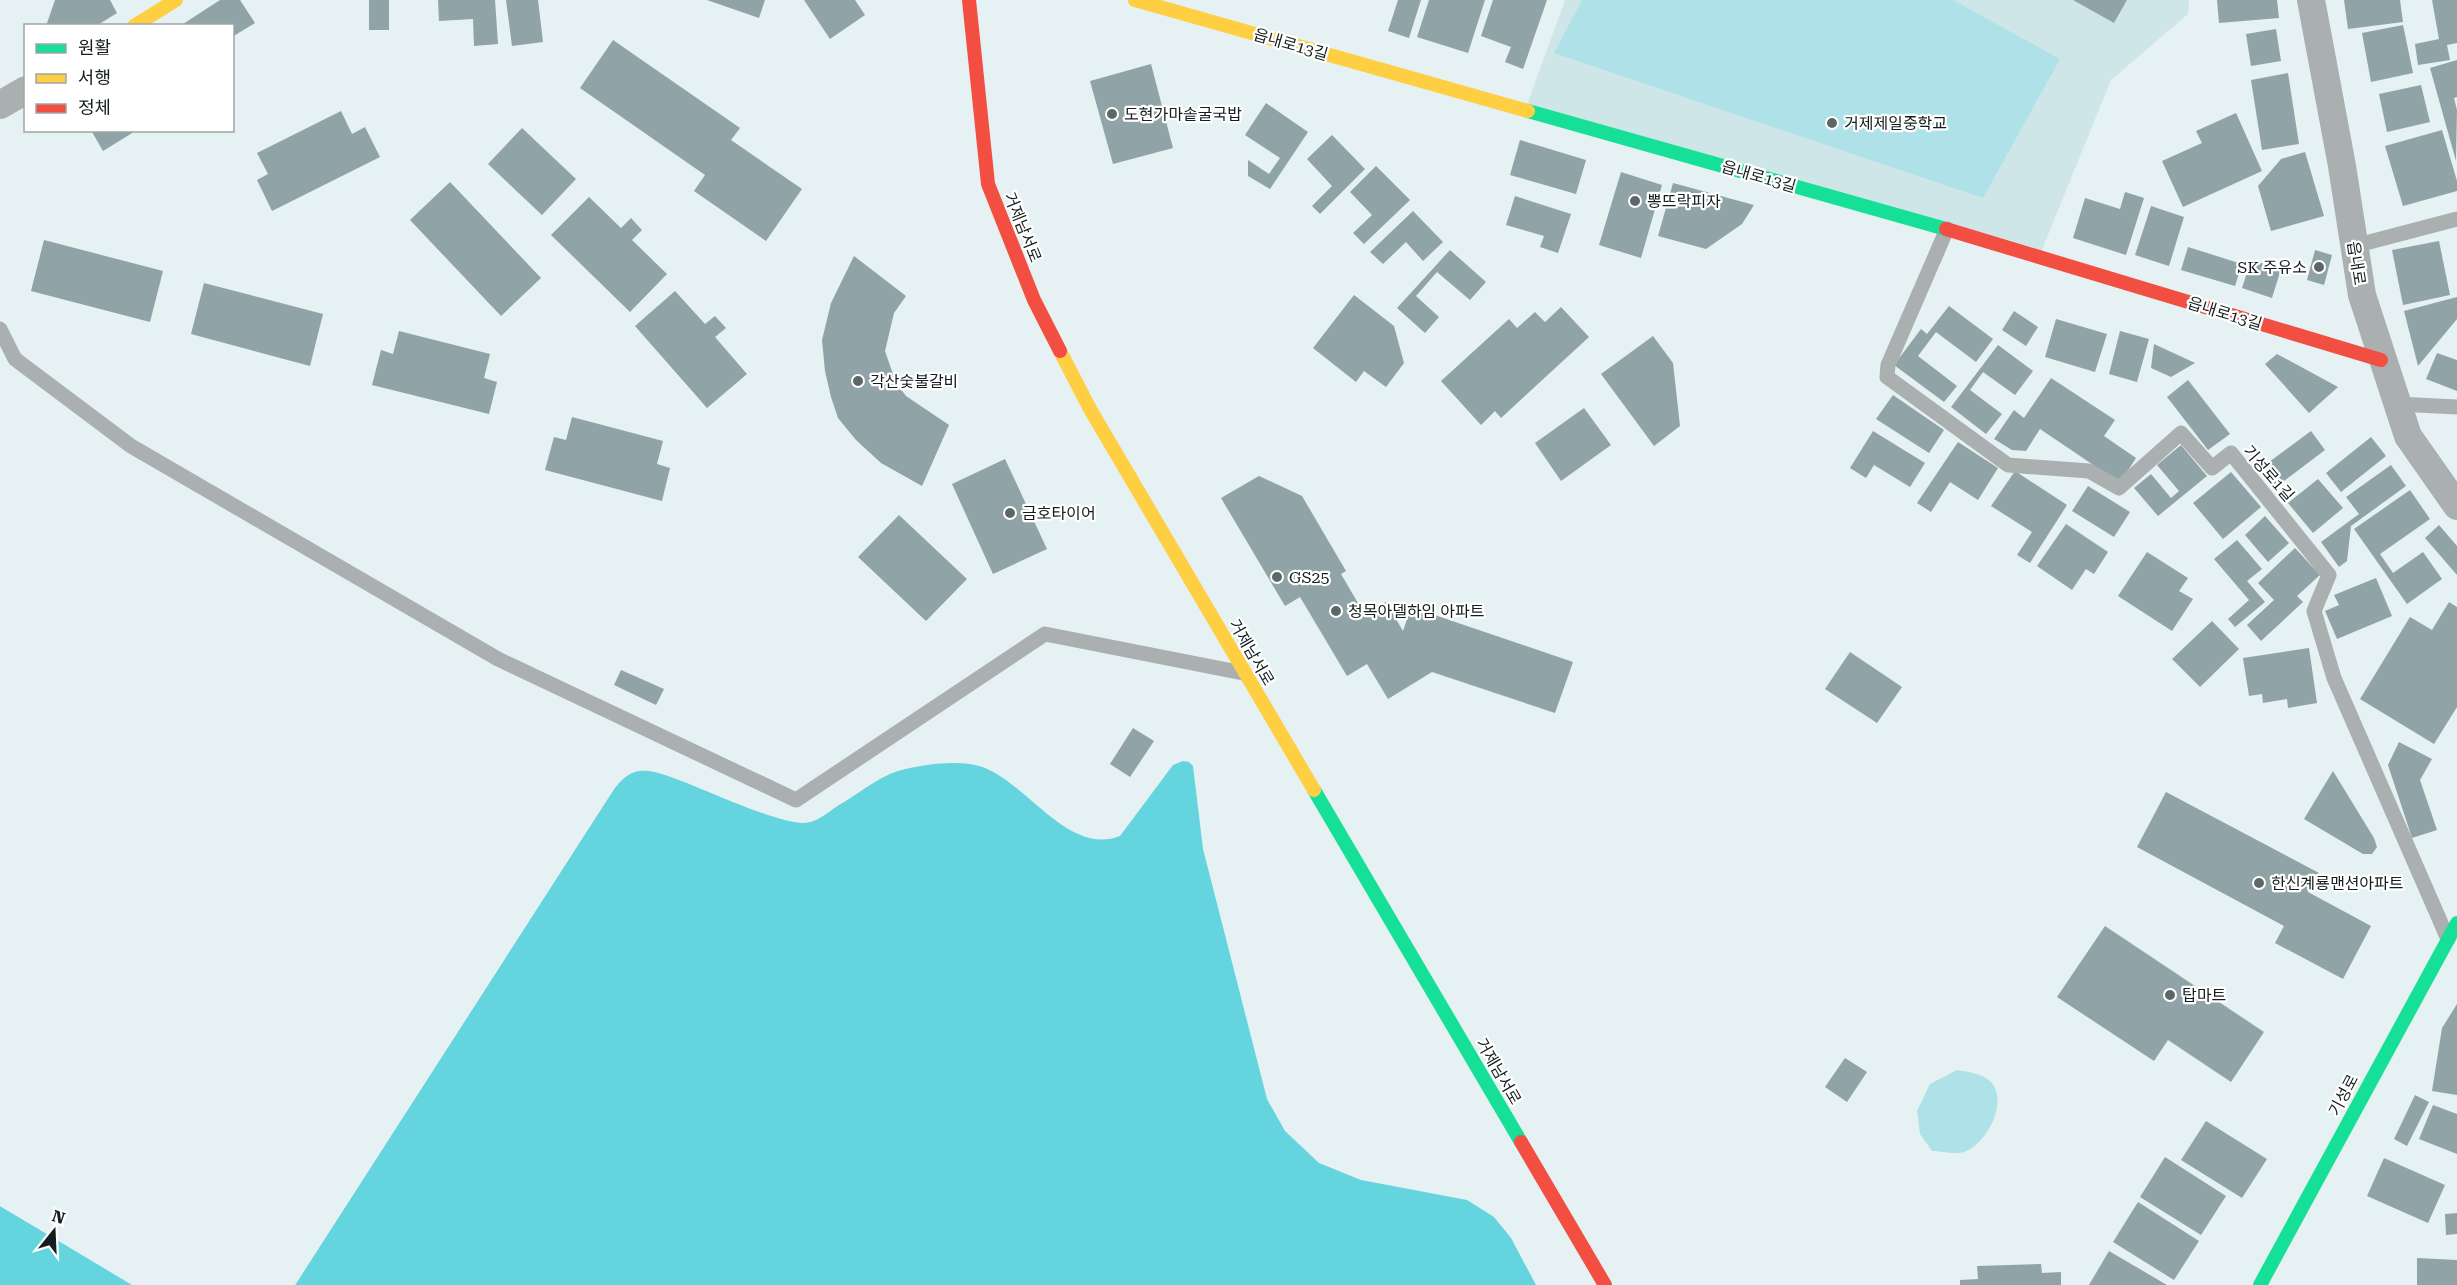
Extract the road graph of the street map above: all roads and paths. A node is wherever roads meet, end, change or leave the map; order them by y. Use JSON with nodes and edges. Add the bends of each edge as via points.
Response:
{"nodes":[{"id":1,"x":176,"y":0,"type":"edge"},
{"id":2,"x":969,"y":0,"type":"edge"},
{"id":3,"x":1135,"y":0,"type":"edge"},
{"id":4,"x":2311,"y":0,"type":"edge"},
{"id":5,"x":137,"y":24,"type":"edge"},
{"id":6,"x":24,"y":91,"type":"edge"},
{"id":7,"x":0,"y":105,"type":"edge"},
{"id":8,"x":2457,"y":219,"type":"edge"},
{"id":9,"x":1947,"y":229,"type":"junction"},
{"id":10,"x":2354,"y":246,"type":"junction"},
{"id":11,"x":0,"y":329,"type":"edge"},
{"id":12,"x":2381,"y":360,"type":"junction"},
{"id":13,"x":2397,"y":404,"type":"junction"},
{"id":14,"x":2457,"y":407,"type":"edge"},
{"id":15,"x":2457,"y":506,"type":"edge"},
{"id":16,"x":1246,"y":674,"type":"junction"},
{"id":17,"x":2457,"y":923,"type":"edge"},
{"id":18,"x":2448,"y":939,"type":"junction"},
{"id":19,"x":1605,"y":1285,"type":"edge"},
{"id":20,"x":2260,"y":1285,"type":"edge"}],
"edges":[{"from":1,"to":5,"type":"street"},
{"from":2,"to":16,"type":"street","name":"거제남서로","via":[[988,184],[1034,300],[1090,409]]},
{"from":3,"to":9,"type":"street","name":"읍내로13길"},
{"from":4,"to":10,"type":"street","name":"읍내로"},
{"from":6,"to":7,"type":"street"},
{"from":8,"to":10,"type":"lane"},
{"from":9,"to":12,"type":"street","name":"읍내로13길"},
{"from":9,"to":18,"type":"lane","name":"기성로1길","via":[[1888,365],[1887,377],[2008,465],[2089,471],[2120,488],[2181,433],[2212,468],[2231,453],[2329,575],[2314,611],[2334,678]]},
{"from":10,"to":12,"type":"street","name":"읍내로","via":[[2362,295]]},
{"from":11,"to":16,"type":"lane","via":[[15,359],[131,446],[498,659],[796,800],[1046,634]]},
{"from":12,"to":13,"type":"street","name":"읍내로"},
{"from":13,"to":14,"type":"lane"},
{"from":13,"to":15,"type":"street","name":"읍내로","via":[[2408,436]]},
{"from":16,"to":19,"type":"street","name":"거제남서로"},
{"from":17,"to":18,"type":"street","name":"기성로"},
{"from":18,"to":20,"type":"street","name":"기성로"}]}
